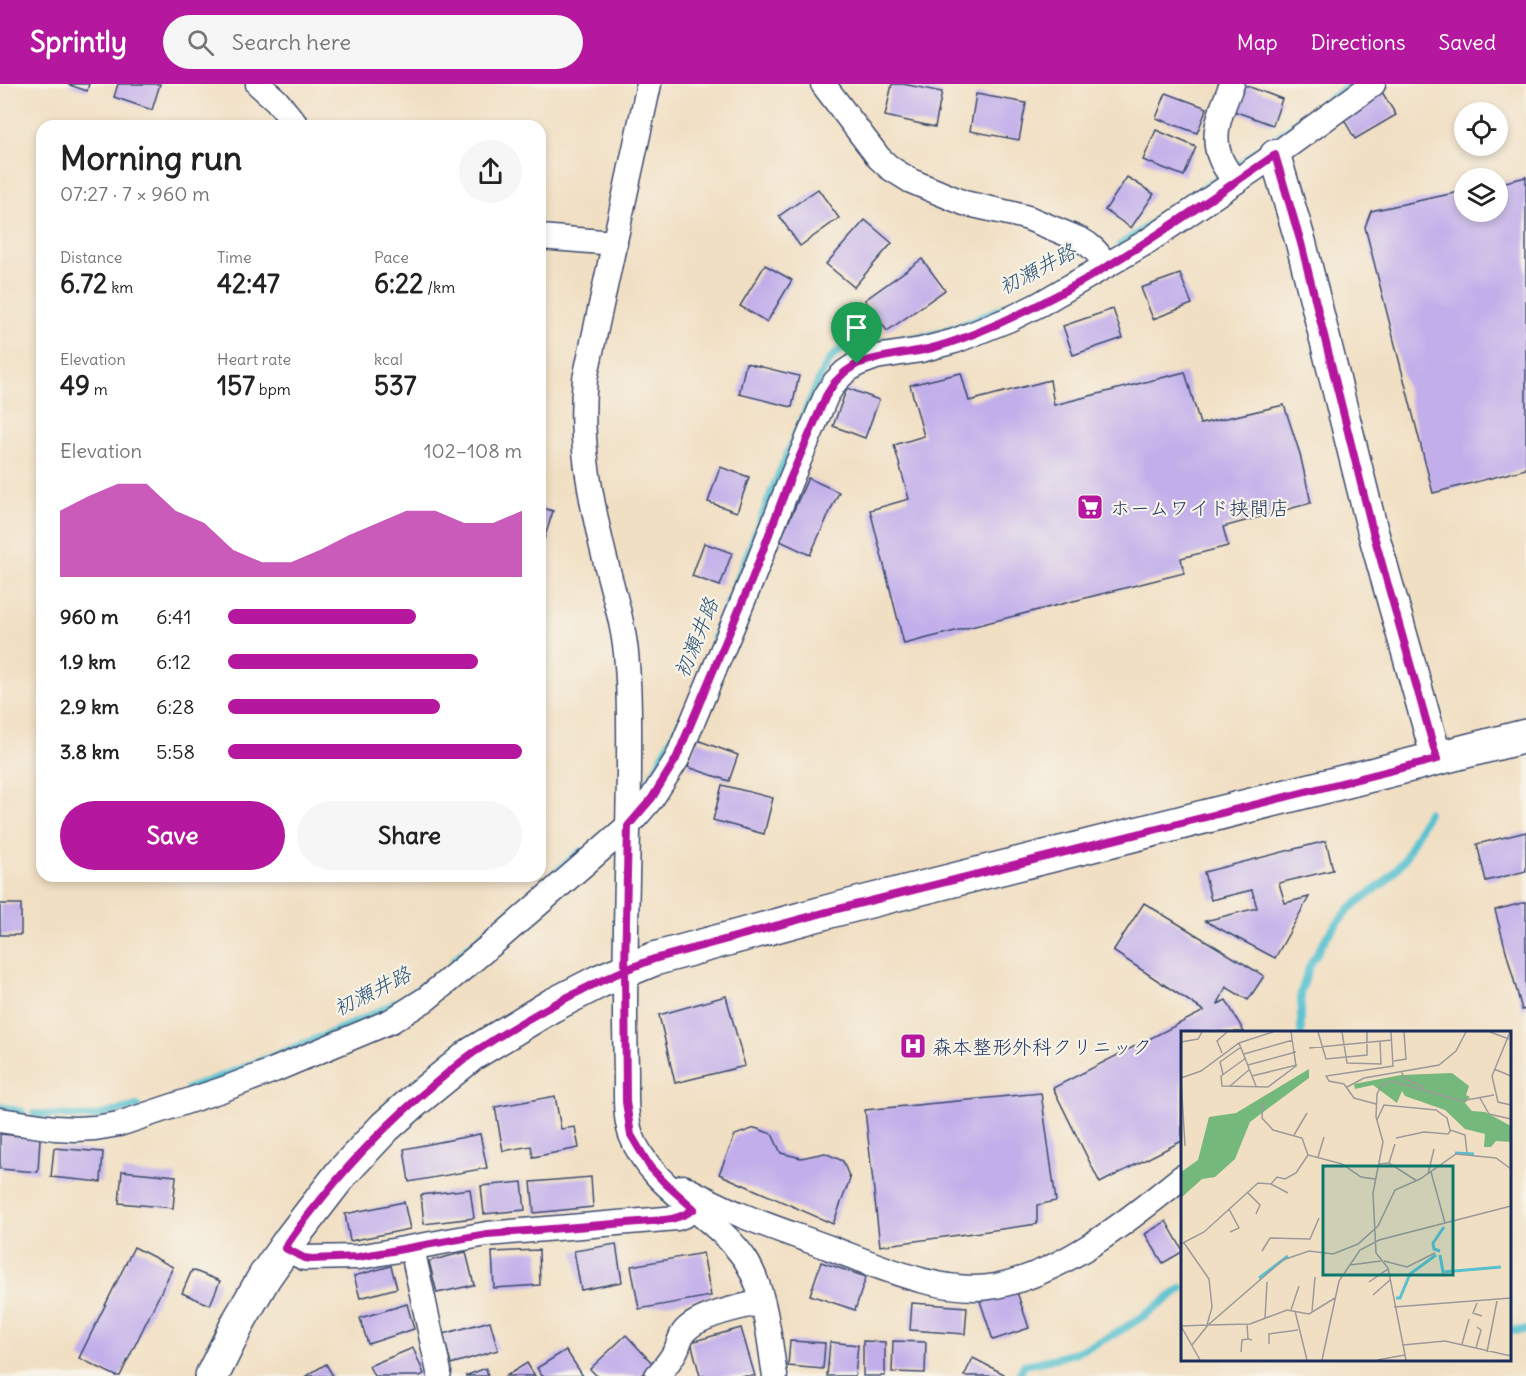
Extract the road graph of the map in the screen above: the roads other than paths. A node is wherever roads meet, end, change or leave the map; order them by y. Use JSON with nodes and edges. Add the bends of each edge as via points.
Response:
{"nodes":[{"id":1,"x":258,"y":84,"type":"edge"},
{"id":2,"x":649,"y":84,"type":"edge"},
{"id":3,"x":823,"y":84,"type":"edge"},
{"id":4,"x":1232,"y":84,"type":"edge"},
{"id":5,"x":1373,"y":84,"type":"edge"},
{"id":6,"x":292,"y":120,"type":"edge"},
{"id":7,"x":1275,"y":155,"type":"junction"},
{"id":8,"x":1235,"y":182,"type":"junction"},
{"id":9,"x":546,"y":237,"type":"edge"},
{"id":10,"x":615,"y":243,"type":"junction"},
{"id":11,"x":1107,"y":265,"type":"junction"},
{"id":12,"x":1526,"y":736,"type":"edge"},
{"id":13,"x":1437,"y":759,"type":"junction"},
{"id":14,"x":628,"y":826,"type":"junction"},
{"id":15,"x":625,"y":970,"type":"junction"},
{"id":16,"x":0,"y":1120,"type":"edge"},
{"id":17,"x":650,"y":1167,"type":"junction"},
{"id":18,"x":1181,"y":1178,"type":"edge"},
{"id":19,"x":694,"y":1209,"type":"junction"},
{"id":20,"x":285,"y":1248,"type":"junction"},
{"id":21,"x":412,"y":1248,"type":"junction"},
{"id":22,"x":762,"y":1302,"type":"junction"},
{"id":23,"x":439,"y":1372,"type":"dead end"},
{"id":24,"x":212,"y":1376,"type":"edge"},
{"id":25,"x":657,"y":1376,"type":"edge"},
{"id":26,"x":775,"y":1376,"type":"edge"}],
"edges":[{"from":1,"to":6,"type":"street"},
{"from":2,"to":10,"type":"street"},
{"from":3,"to":11,"type":"street","via":[[879,158],[896,172],[964,203],[1013,214],[1081,240]]},
{"from":4,"to":8,"type":"street","via":[[1215,138],[1220,158]]},
{"from":5,"to":7,"type":"street"},
{"from":7,"to":8,"type":"street"},
{"from":7,"to":13,"type":"street","via":[[1301,243],[1373,532]]},
{"from":8,"to":11,"type":"street"},
{"from":9,"to":10,"type":"street"},
{"from":10,"to":14,"type":"street","via":[[585,379],[583,432],[591,495],[626,654]]},
{"from":11,"to":14,"type":"street","via":[[1040,304],[985,329],[938,346],[876,357],[857,364],[835,382],[790,479],[676,759],[652,798]]},
{"from":12,"to":13,"type":"main road"},
{"from":13,"to":15,"type":"main road","via":[[834,910]]},
{"from":14,"to":15,"type":"street"},
{"from":14,"to":16,"type":"street","via":[[426,999],[390,1021],[224,1089],[119,1124],[75,1129]]},
{"from":15,"to":17,"type":"street","via":[[628,1120],[631,1135]]},
{"from":15,"to":20,"type":"main road","via":[[524,1022],[439,1080],[363,1150]]},
{"from":17,"to":18,"type":"street","via":[[739,1215],[903,1275],[976,1288],[1043,1272],[1107,1234]]},
{"from":17,"to":19,"type":"street"},
{"from":19,"to":21,"type":"street","via":[[671,1219],[487,1234]]},
{"from":19,"to":22,"type":"street","via":[[746,1260]]},
{"from":20,"to":21,"type":"street","via":[[312,1259],[358,1257]]},
{"from":20,"to":24,"type":"main road","via":[[240,1319]]},
{"from":21,"to":23,"type":"street"},
{"from":22,"to":25,"type":"street","via":[[720,1312],[687,1329],[669,1363]]},
{"from":22,"to":26,"type":"street"}]}
